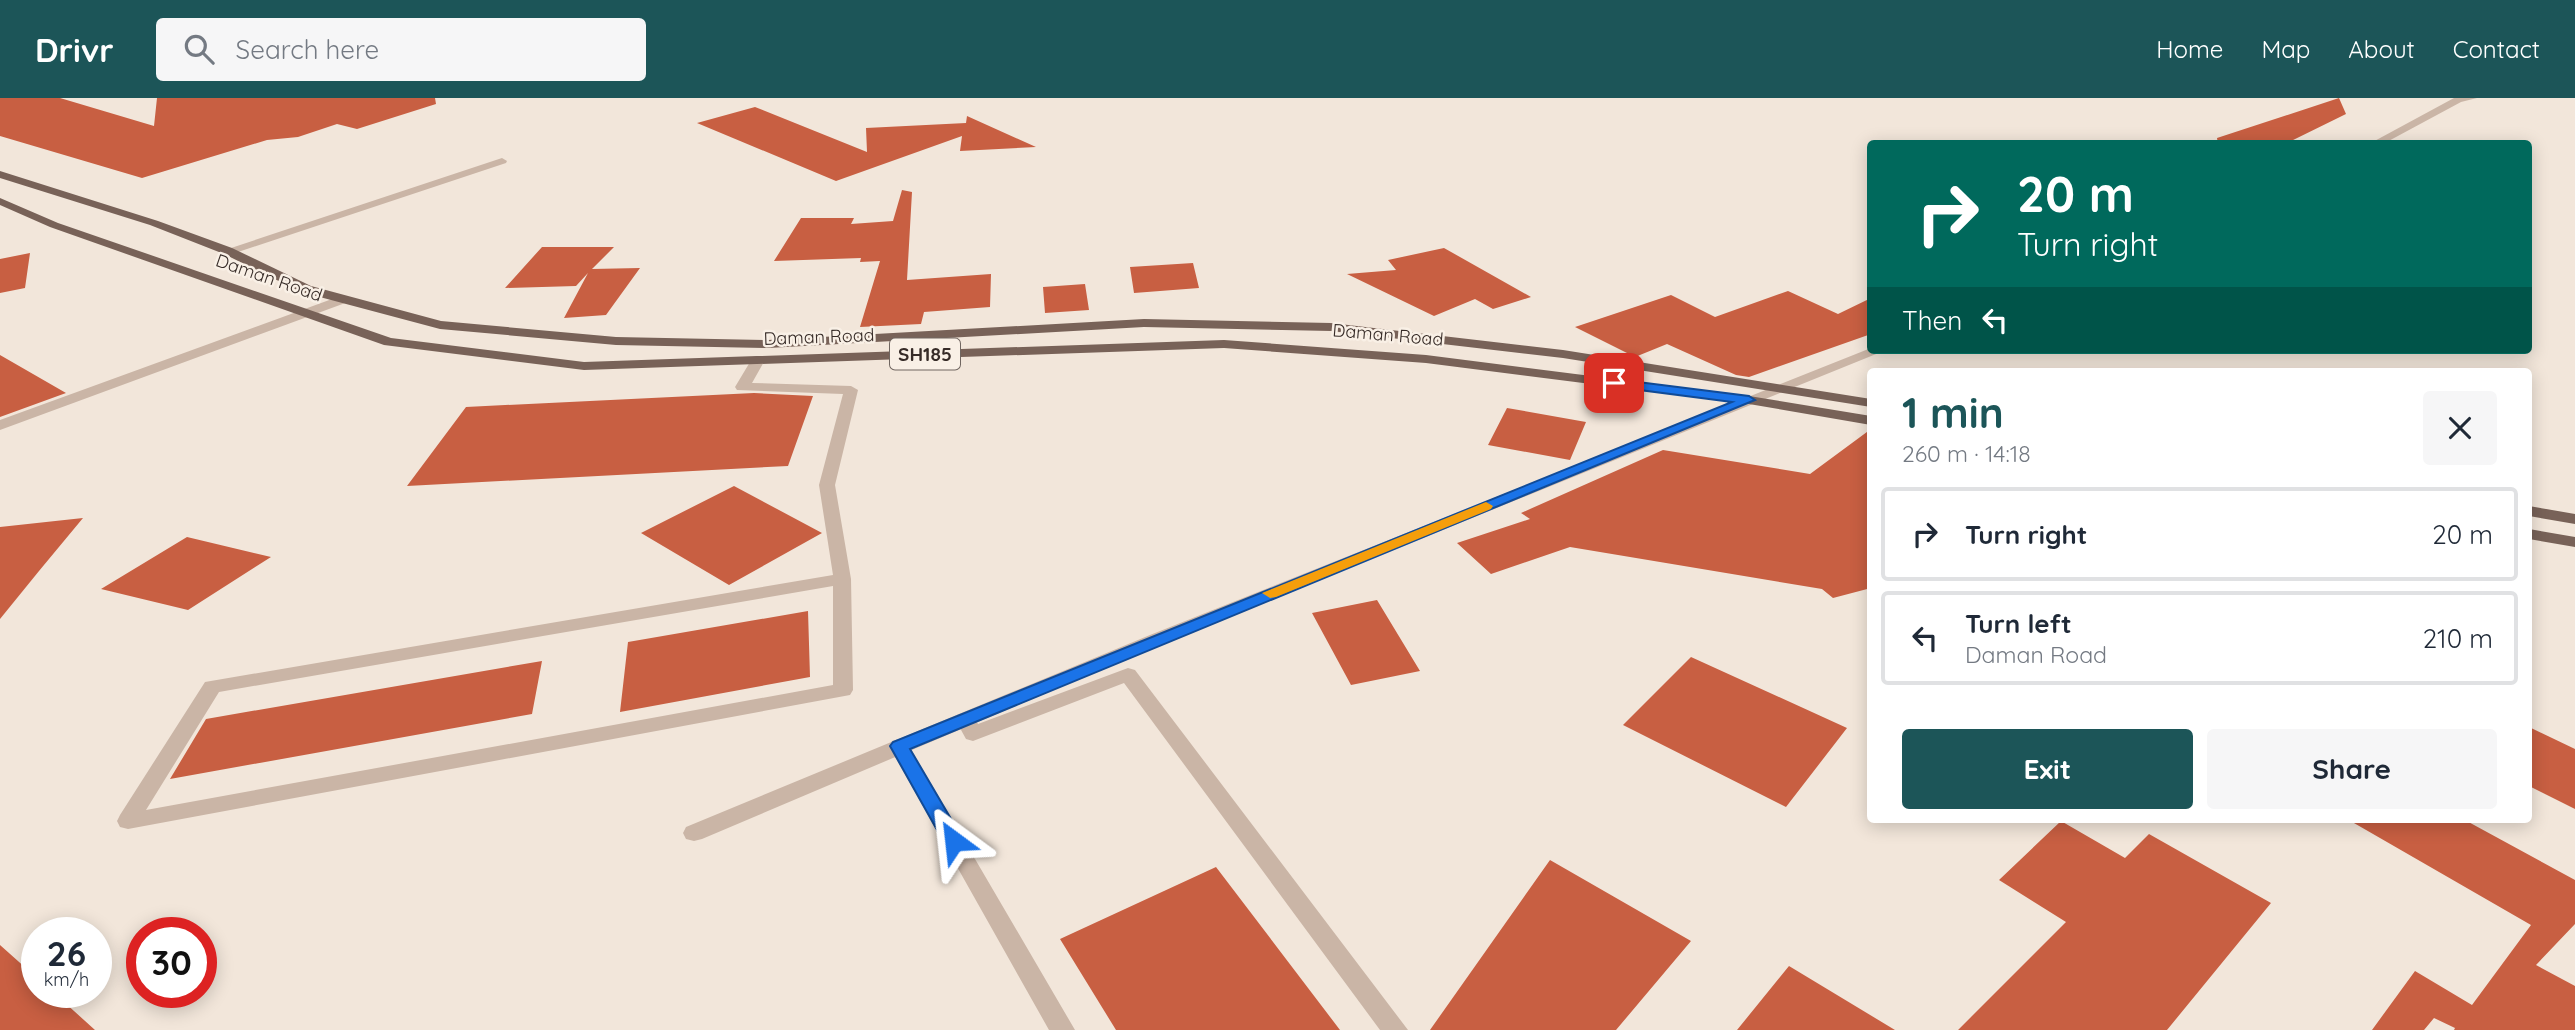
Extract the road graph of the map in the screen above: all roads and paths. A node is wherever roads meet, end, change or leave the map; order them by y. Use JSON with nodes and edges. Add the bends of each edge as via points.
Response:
{"nodes":[{"id":1,"x":2472,"y":98,"type":"edge"},
{"id":2,"x":2382,"y":140,"type":"edge"},
{"id":3,"x":502,"y":161,"type":"dead end"},
{"id":4,"x":0,"y":174,"type":"edge"},
{"id":5,"x":0,"y":201,"type":"edge"},
{"id":6,"x":228,"y":251,"type":"junction"},
{"id":7,"x":343,"y":299,"type":"junction"},
{"id":8,"x":306,"y":313,"type":"junction"},
{"id":9,"x":1868,"y":354,"type":"edge"},
{"id":10,"x":758,"y":360,"type":"junction"},
{"id":11,"x":1779,"y":388,"type":"junction"},
{"id":12,"x":1749,"y":400,"type":"junction"},
{"id":13,"x":1867,"y":402,"type":"edge"},
{"id":14,"x":1867,"y":420,"type":"edge"},
{"id":15,"x":0,"y":425,"type":"edge"},
{"id":16,"x":2532,"y":512,"type":"edge"},
{"id":17,"x":2575,"y":519,"type":"edge"},
{"id":18,"x":2532,"y":535,"type":"edge"},
{"id":19,"x":2575,"y":542,"type":"edge"},
{"id":20,"x":842,"y":579,"type":"junction"},
{"id":21,"x":965,"y":719,"type":"junction"},
{"id":22,"x":899,"y":746,"type":"junction"},
{"id":23,"x":694,"y":833,"type":"dead end"},
{"id":24,"x":1062,"y":1030,"type":"edge"},
{"id":25,"x":1395,"y":1030,"type":"edge"}],
"edges":[{"from":1,"to":2,"type":"street","via":[[2459,99]]},
{"from":3,"to":6,"type":"street"},
{"from":4,"to":6,"type":"main road"},
{"from":5,"to":8,"type":"main road","name":"Daman Road","number":"SH185","via":[[54,225]]},
{"from":6,"to":7,"type":"main road","via":[[306,289]]},
{"from":7,"to":8,"type":"street"},
{"from":7,"to":11,"type":"main road","via":[[440,325],[615,341],[768,344],[1144,323],[1331,327],[1563,354]]},
{"from":8,"to":10,"type":"main road","name":"Daman Road","number":"SH185","via":[[389,342],[584,366]]},
{"from":8,"to":15,"type":"street"},
{"from":9,"to":11,"type":"street"},
{"from":10,"to":12,"type":"main road","name":"Daman Road","number":"SH185","via":[[1224,344],[1426,359]]},
{"from":10,"to":20,"type":"street","via":[[742,387],[850,390],[827,485]]},
{"from":11,"to":12,"type":"street"},
{"from":11,"to":13,"type":"main road"},
{"from":12,"to":14,"type":"main road","name":"Daman Road","number":"SH185"},
{"from":12,"to":21,"type":"street"},
{"from":16,"to":17,"type":"main road"},
{"from":18,"to":19,"type":"main road"},
{"from":20,"to":20,"type":"street","via":[[212,687],[128,821],[843,690]]},
{"from":21,"to":22,"type":"street"},
{"from":21,"to":25,"type":"street","via":[[973,734],[1128,674]]},
{"from":22,"to":23,"type":"street"},
{"from":22,"to":24,"type":"street"}]}
